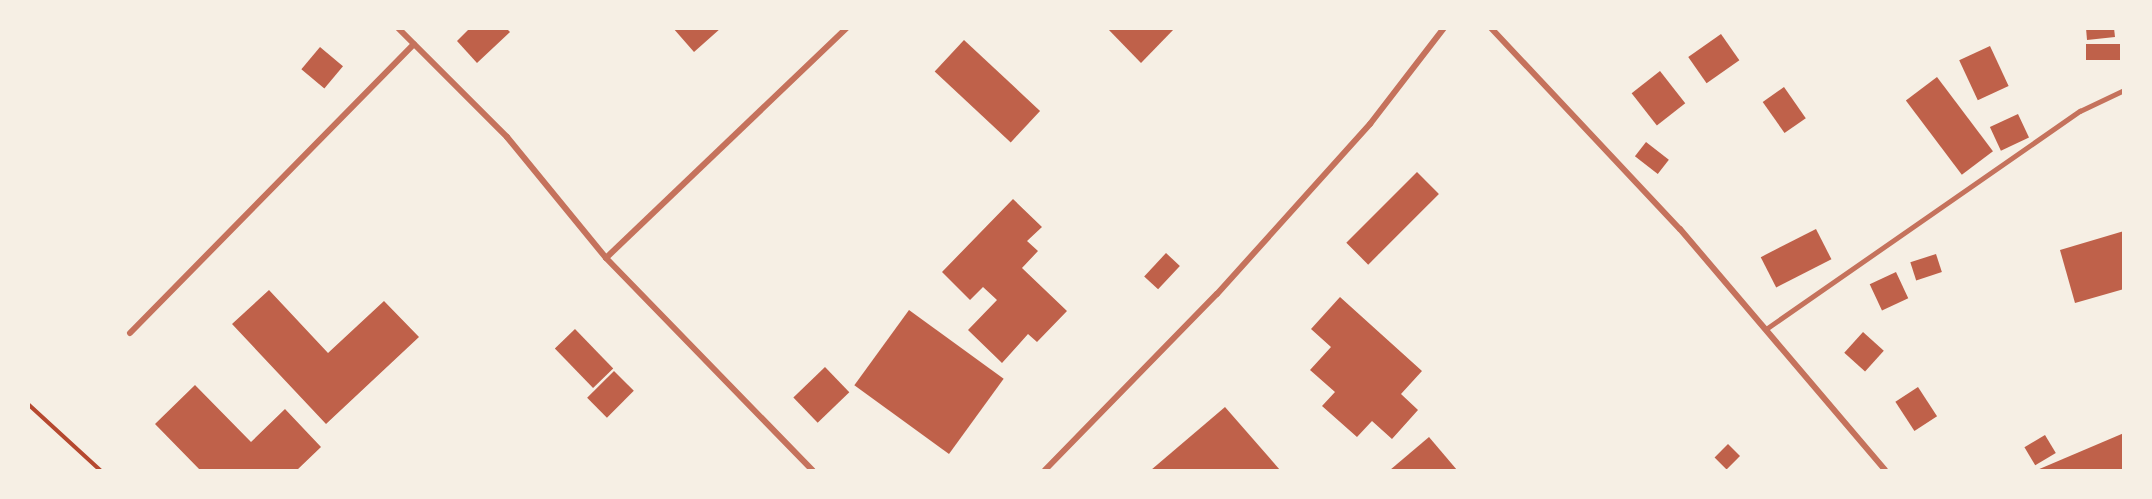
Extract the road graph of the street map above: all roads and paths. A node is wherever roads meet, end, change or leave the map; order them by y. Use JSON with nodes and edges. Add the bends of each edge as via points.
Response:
{"nodes":[{"id":1,"x":398,"y":28,"type":"edge"},
{"id":2,"x":847,"y":28,"type":"edge"},
{"id":3,"x":1444,"y":28,"type":"edge"},
{"id":4,"x":1491,"y":28,"type":"edge"},
{"id":5,"x":414,"y":44,"type":"junction"},
{"id":6,"x":2124,"y":90,"type":"edge"},
{"id":7,"x":606,"y":258,"type":"junction"},
{"id":8,"x":1766,"y":328,"type":"junction"},
{"id":9,"x":130,"y":333,"type":"dead end"},
{"id":10,"x":28,"y":404,"type":"edge"},
{"id":11,"x":100,"y":471,"type":"edge"},
{"id":12,"x":812,"y":471,"type":"edge"},
{"id":13,"x":1045,"y":471,"type":"edge"},
{"id":14,"x":1885,"y":471,"type":"edge"}],
"edges":[{"from":1,"to":5,"type":"street"},
{"from":2,"to":7,"type":"street"},
{"from":3,"to":13,"type":"street","via":[[1370,124],[1217,294]]},
{"from":4,"to":8,"type":"street","via":[[1680,229]]},
{"from":5,"to":7,"type":"street","via":[[507,137]]},
{"from":5,"to":9,"type":"street"},
{"from":6,"to":8,"type":"lane","via":[[2080,111]]},
{"from":7,"to":12,"type":"street"},
{"from":8,"to":14,"type":"street"},
{"from":10,"to":11,"type":"path"}]}
